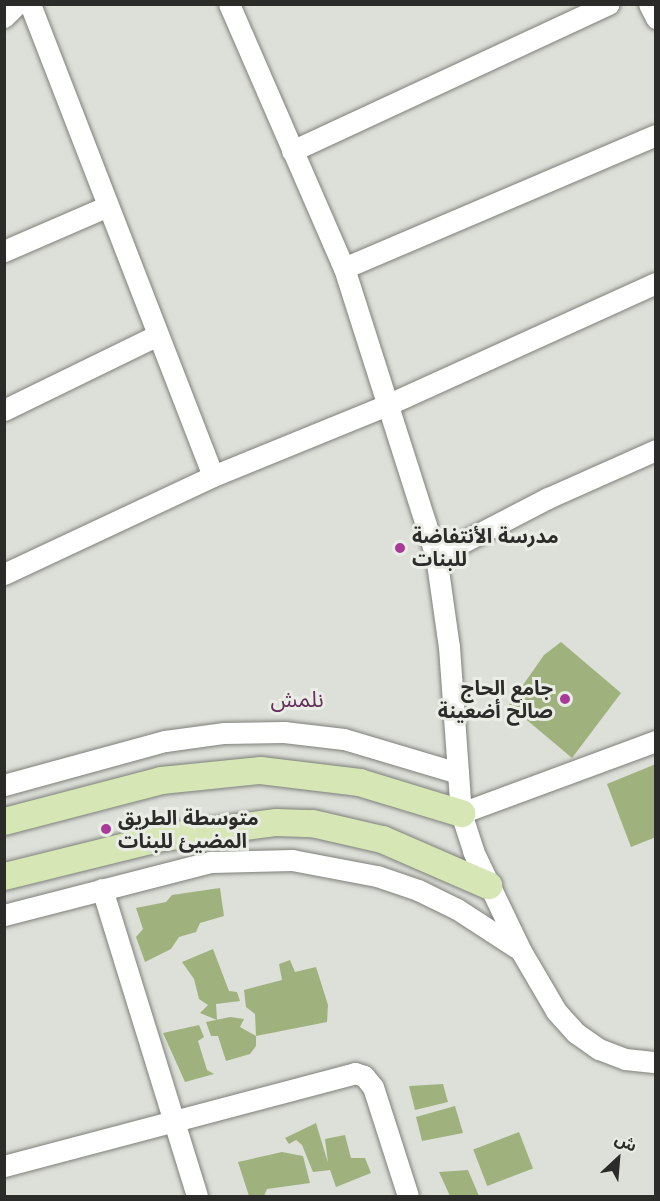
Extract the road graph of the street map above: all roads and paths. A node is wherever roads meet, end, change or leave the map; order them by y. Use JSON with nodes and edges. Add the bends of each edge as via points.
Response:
{"nodes":[{"id":1,"x":17,"y":4,"type":"edge"},
{"id":2,"x":30,"y":4,"type":"edge"},
{"id":3,"x":608,"y":4,"type":"edge"},
{"id":4,"x":649,"y":4,"type":"edge"},
{"id":5,"x":238,"y":7,"type":"edge"},
{"id":6,"x":4,"y":17,"type":"edge"},
{"id":7,"x":656,"y":18,"type":"edge"},
{"id":8,"x":656,"y":135,"type":"edge"},
{"id":9,"x":292,"y":151,"type":"junction"},
{"id":10,"x":108,"y":206,"type":"junction"},
{"id":11,"x":4,"y":251,"type":"edge"},
{"id":12,"x":344,"y":268,"type":"junction"},
{"id":13,"x":656,"y":283,"type":"edge"},
{"id":14,"x":158,"y":335,"type":"junction"},
{"id":15,"x":389,"y":404,"type":"junction"},
{"id":16,"x":4,"y":410,"type":"edge"},
{"id":17,"x":654,"y":455,"type":"edge"},
{"id":18,"x":213,"y":476,"type":"junction"},
{"id":19,"x":436,"y":556,"type":"junction"},
{"id":20,"x":4,"y":574,"type":"edge"},
{"id":21,"x":656,"y":741,"type":"edge"},
{"id":22,"x":458,"y":773,"type":"junction"},
{"id":23,"x":4,"y":785,"type":"edge"},
{"id":24,"x":461,"y":813,"type":"junction"},
{"id":25,"x":4,"y":821,"type":"edge"},
{"id":26,"x":4,"y":876,"type":"edge"},
{"id":27,"x":488,"y":885,"type":"junction"},
{"id":28,"x":102,"y":889,"type":"junction"},
{"id":29,"x":4,"y":915,"type":"edge"},
{"id":30,"x":521,"y":951,"type":"junction"},
{"id":31,"x":656,"y":1062,"type":"edge"},
{"id":32,"x":174,"y":1119,"type":"junction"},
{"id":33,"x":4,"y":1166,"type":"edge"},
{"id":34,"x":197,"y":1197,"type":"edge"},
{"id":35,"x":408,"y":1197,"type":"edge"}],
"edges":[{"from":1,"to":6,"type":"street"},
{"from":2,"to":10,"type":"street"},
{"from":3,"to":9,"type":"street"},
{"from":4,"to":7,"type":"street"},
{"from":5,"to":9,"type":"street"},
{"from":8,"to":12,"type":"street"},
{"from":9,"to":12,"type":"street"},
{"from":10,"to":11,"type":"street"},
{"from":10,"to":14,"type":"street"},
{"from":12,"to":15,"type":"street"},
{"from":13,"to":15,"type":"street"},
{"from":14,"to":16,"type":"street"},
{"from":14,"to":18,"type":"street"},
{"from":15,"to":18,"type":"street"},
{"from":15,"to":19,"type":"street"},
{"from":17,"to":19,"type":"street","via":[[548,498]]},
{"from":18,"to":20,"type":"street"},
{"from":19,"to":22,"type":"street","via":[[449,647]]},
{"from":21,"to":24,"type":"street"},
{"from":22,"to":23,"type":"street","via":[[344,739],[284,732],[224,733],[165,741]]},
{"from":22,"to":24,"type":"street"},
{"from":24,"to":25,"type":"main road","via":[[359,782],[260,770],[161,780]]},
{"from":24,"to":27,"type":"street"},
{"from":26,"to":27,"type":"main road","via":[[162,837],[276,822],[312,823],[381,839]]},
{"from":27,"to":30,"type":"street"},
{"from":28,"to":29,"type":"street"},
{"from":28,"to":30,"type":"street","via":[[211,862],[292,860],[335,866],[418,890],[458,909]]},
{"from":28,"to":32,"type":"street"},
{"from":30,"to":31,"type":"street","via":[[556,1011],[576,1033],[625,1059]]},
{"from":32,"to":33,"type":"street"},
{"from":32,"to":34,"type":"street"},
{"from":32,"to":35,"type":"street","via":[[348,1074],[363,1076],[373,1087]]}]}
